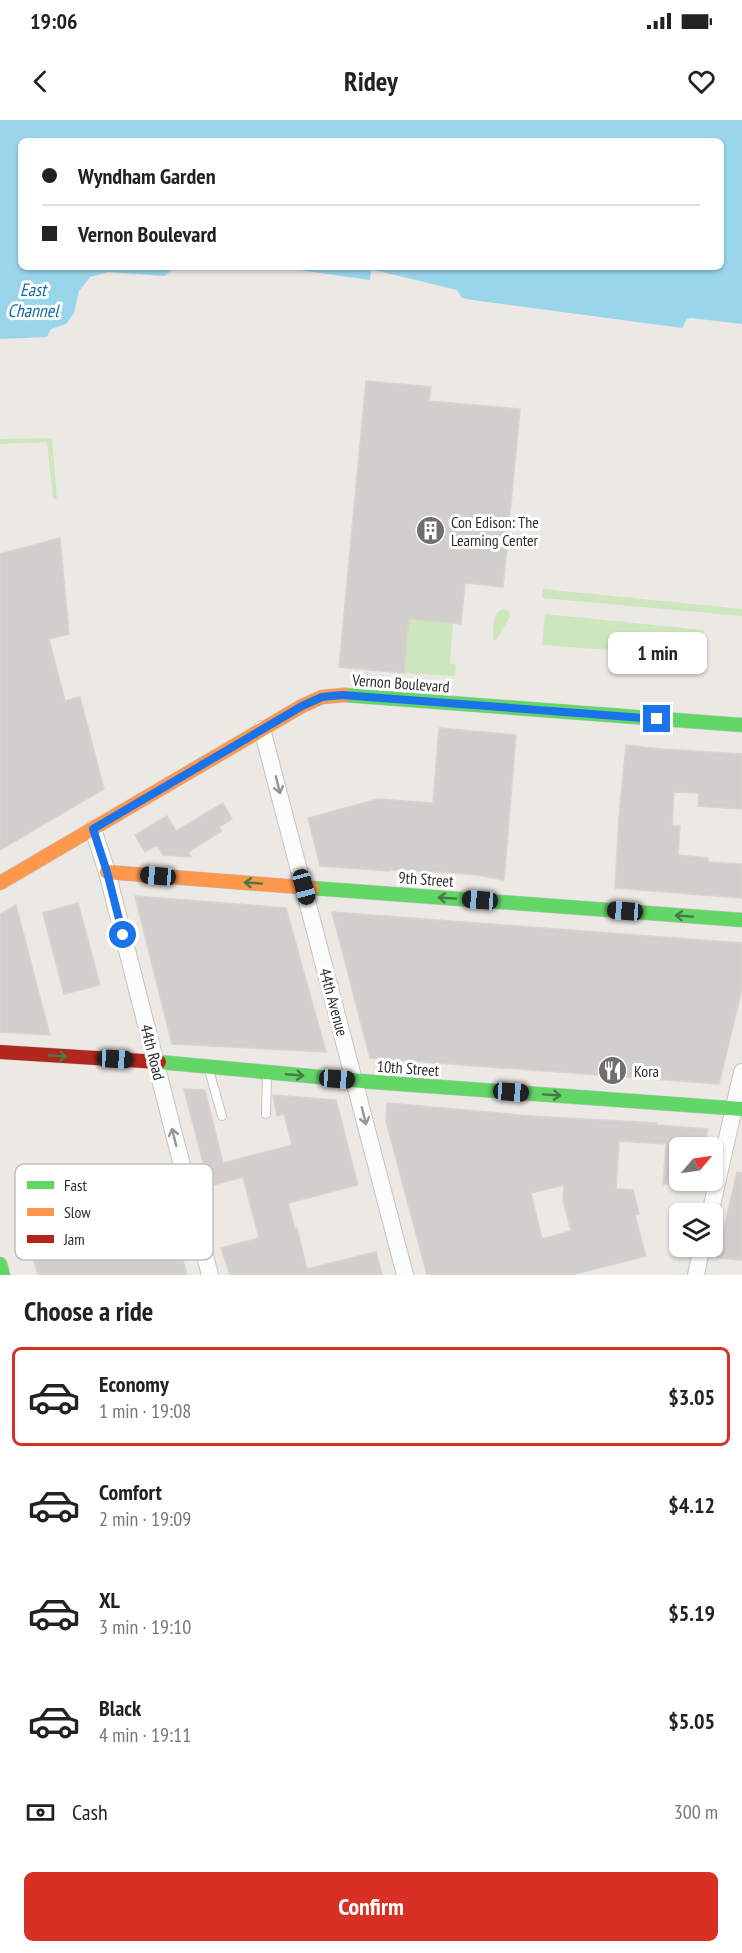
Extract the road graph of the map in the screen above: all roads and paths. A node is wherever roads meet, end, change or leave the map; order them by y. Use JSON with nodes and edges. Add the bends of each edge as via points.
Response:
{"nodes":[{"id":1,"x":742,"y":725,"type":"edge"},
{"id":2,"x":262,"y":729,"type":"junction"},
{"id":3,"x":93,"y":829,"type":"junction"},
{"id":4,"x":107,"y":872,"type":"junction"},
{"id":5,"x":0,"y":884,"type":"edge"},
{"id":6,"x":304,"y":887,"type":"junction"},
{"id":7,"x":742,"y":920,"type":"edge"},
{"id":8,"x":0,"y":1052,"type":"edge"},
{"id":9,"x":155,"y":1062,"type":"junction"},
{"id":10,"x":208,"y":1067,"type":"junction"},
{"id":11,"x":267,"y":1072,"type":"junction"},
{"id":12,"x":742,"y":1072,"type":"edge"},
{"id":13,"x":355,"y":1080,"type":"junction"},
{"id":14,"x":738,"y":1108,"type":"edge"},
{"id":15,"x":266,"y":1114,"type":"dead end"},
{"id":16,"x":222,"y":1116,"type":"dead end"},
{"id":17,"x":181,"y":1164,"type":"edge"},
{"id":18,"x":713,"y":1203,"type":"edge"},
{"id":19,"x":700,"y":1257,"type":"edge"},
{"id":20,"x":206,"y":1260,"type":"edge"},
{"id":21,"x":0,"y":1264,"type":"edge"},
{"id":22,"x":3,"y":1275,"type":"edge"},
{"id":23,"x":210,"y":1275,"type":"edge"},
{"id":24,"x":405,"y":1275,"type":"edge"},
{"id":25,"x":696,"y":1275,"type":"edge"}],
"edges":[{"from":1,"to":2,"type":"street","name":"Vernon Boulevard","via":[[335,695],[315,700]]},
{"from":2,"to":3,"type":"street","name":"Vernon Boulevard"},
{"from":2,"to":6,"type":"street","name":"44th Avenue","one_way":true},
{"from":3,"to":4,"type":"street","name":"44th Road"},
{"from":3,"to":5,"type":"street","name":"Vernon Boulevard"},
{"from":6,"to":4,"type":"street","name":"9th Street","one_way":true},
{"from":4,"to":9,"type":"street","name":"44th Road"},
{"from":7,"to":6,"type":"street","name":"9th Street","one_way":true},
{"from":6,"to":13,"type":"street","name":"44th Avenue"},
{"from":8,"to":9,"type":"street","name":"10th Street","one_way":true},
{"from":9,"to":10,"type":"street","name":"10th Street"},
{"from":17,"to":9,"type":"street","name":"44th Road","one_way":true},
{"from":10,"to":11,"type":"street","name":"10th Street"},
{"from":10,"to":16,"type":"lane"},
{"from":11,"to":13,"type":"street","name":"10th Street","one_way":true},
{"from":11,"to":15,"type":"lane"},
{"from":12,"to":14,"type":"street"},
{"from":13,"to":14,"type":"street","name":"10th Street","one_way":true},
{"from":13,"to":24,"type":"street","name":"44th Avenue","one_way":true},
{"from":14,"to":18,"type":"street"},
{"from":19,"to":25,"type":"street"},
{"from":23,"to":20,"type":"street","name":"44th Road","one_way":true},
{"from":21,"to":22,"type":"street"}]}
